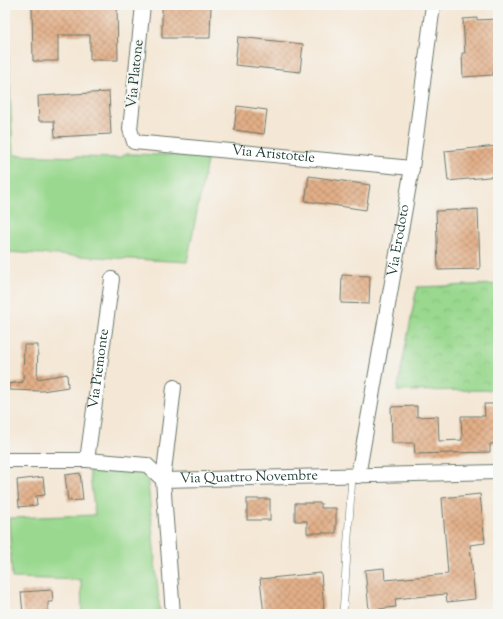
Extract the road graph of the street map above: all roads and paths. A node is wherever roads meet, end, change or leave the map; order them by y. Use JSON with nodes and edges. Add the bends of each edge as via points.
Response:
{"nodes":[{"id":1,"x":143,"y":5,"type":"edge"},
{"id":2,"x":434,"y":5,"type":"edge"},
{"id":3,"x":134,"y":142,"type":"joint"},
{"id":4,"x":412,"y":168,"type":"junction"},
{"id":5,"x":112,"y":279,"type":"dead end"},
{"id":6,"x":174,"y":388,"type":"dead end"},
{"id":7,"x":5,"y":460,"type":"edge"},
{"id":8,"x":87,"y":460,"type":"junction"},
{"id":9,"x":498,"y":472,"type":"edge"},
{"id":10,"x":355,"y":476,"type":"junction"},
{"id":11,"x":163,"y":480,"type":"junction"},
{"id":12,"x":173,"y":614,"type":"edge"},
{"id":13,"x":343,"y":614,"type":"edge"}],
"edges":[{"from":1,"to":3,"type":"street","name":"Via Platone","via":[[130,130]]},
{"from":2,"to":4,"type":"street","name":"Via Erodoto"},
{"from":3,"to":4,"type":"street","name":"Via Aristotele"},
{"from":4,"to":10,"type":"street","name":"Via Erodoto"},
{"from":5,"to":8,"type":"street","name":"Via Piemonte"},
{"from":6,"to":11,"type":"street"},
{"from":7,"to":8,"type":"street","name":"Via Quattro Novembre"},
{"from":8,"to":11,"type":"street","name":"Via Quattro Novembre","via":[[148,466]]},
{"from":9,"to":10,"type":"street","name":"Via Quattro Novembre"},
{"from":10,"to":11,"type":"street","name":"Via Quattro Novembre"},
{"from":10,"to":13,"type":"lane"},
{"from":11,"to":12,"type":"street"}]}
